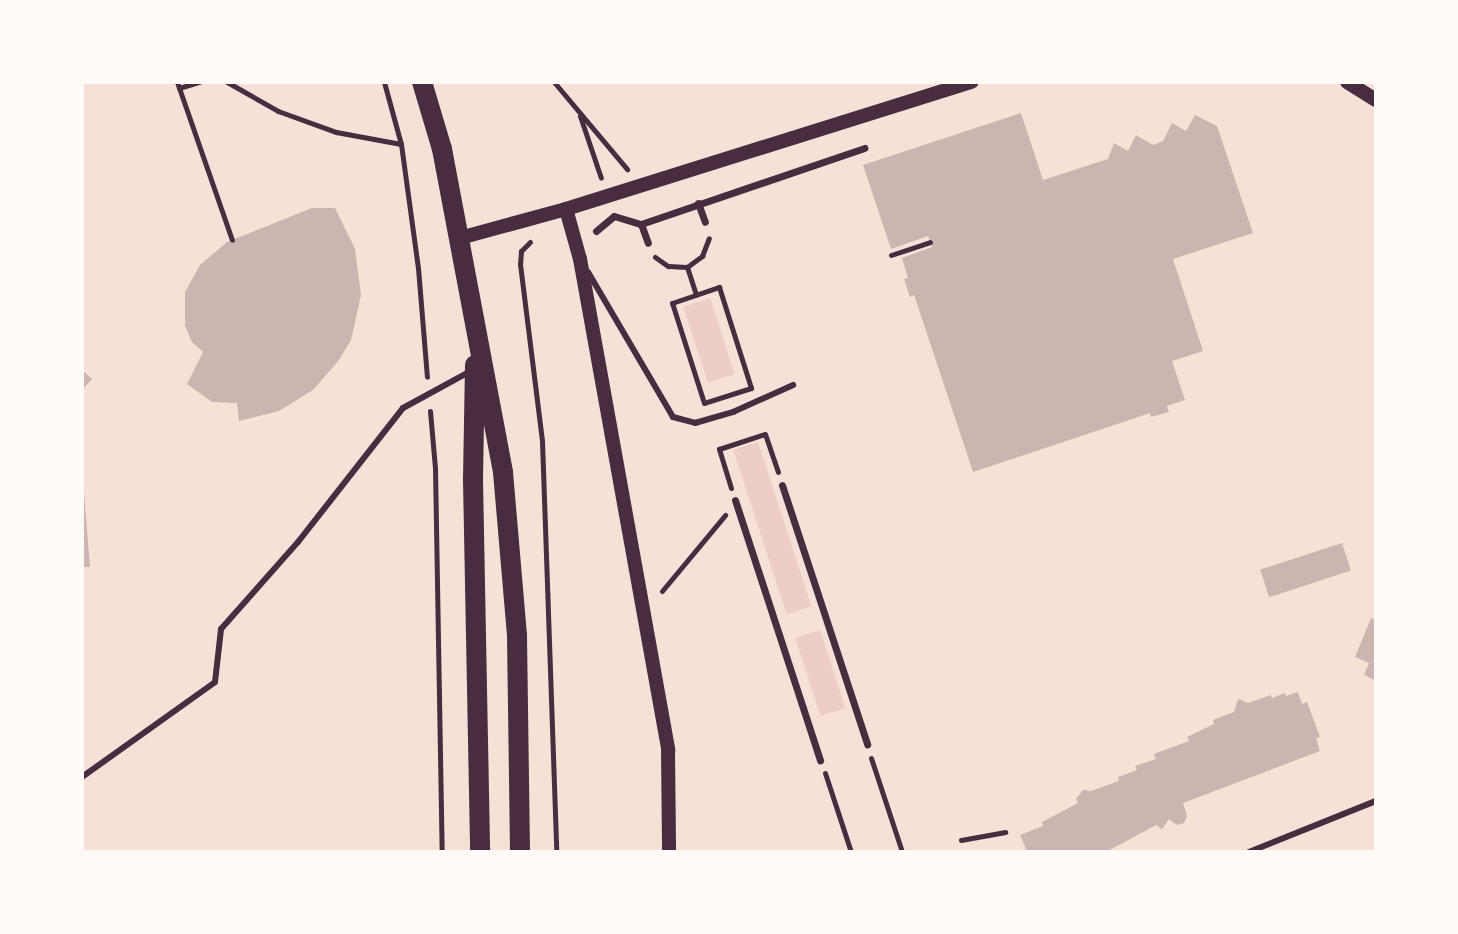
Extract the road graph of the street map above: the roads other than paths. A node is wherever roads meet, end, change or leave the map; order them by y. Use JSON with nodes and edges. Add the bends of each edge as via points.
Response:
{"nodes":[{"id":1,"x":422,"y":82,"type":"edge"},
{"id":2,"x":972,"y":82,"type":"edge"},
{"id":3,"x":1347,"y":82,"type":"edge"},
{"id":4,"x":1376,"y":100,"type":"edge"},
{"id":5,"x":864,"y":148,"type":"dead end"},
{"id":6,"x":698,"y":203,"type":"junction"},
{"id":7,"x":611,"y":207,"type":"junction"},
{"id":8,"x":566,"y":209,"type":"junction"},
{"id":9,"x":705,"y":222,"type":"road end"},
{"id":10,"x":641,"y":224,"type":"junction"},
{"id":11,"x":596,"y":231,"type":"dead end"},
{"id":12,"x":460,"y":238,"type":"junction"},
{"id":13,"x":648,"y":243,"type":"road end"},
{"id":14,"x":580,"y":259,"type":"junction"},
{"id":15,"x":475,"y":317,"type":"junction"},
{"id":16,"x":474,"y":370,"type":"junction"},
{"id":17,"x":793,"y":385,"type":"dead end"},
{"id":18,"x":782,"y":485,"type":"road end"},
{"id":19,"x":736,"y":501,"type":"road end"},
{"id":20,"x":867,"y":744,"type":"road end"},
{"id":21,"x":820,"y":760,"type":"road end"},
{"id":22,"x":82,"y":777,"type":"edge"},
{"id":23,"x":1376,"y":801,"type":"edge"},
{"id":24,"x":480,"y":852,"type":"edge"},
{"id":25,"x":520,"y":852,"type":"edge"},
{"id":26,"x":669,"y":852,"type":"edge"},
{"id":27,"x":1249,"y":852,"type":"edge"}],
"edges":[{"from":1,"to":12,"type":"main road"},
{"from":2,"to":7,"type":"street"},
{"from":3,"to":4,"type":"street"},
{"from":5,"to":6,"type":"street"},
{"from":6,"to":9,"type":"street"},
{"from":6,"to":10,"type":"street"},
{"from":7,"to":8,"type":"street"},
{"from":7,"to":10,"type":"street"},
{"from":7,"to":11,"type":"street"},
{"from":8,"to":12,"type":"street"},
{"from":8,"to":14,"type":"street"},
{"from":10,"to":13,"type":"street"},
{"from":12,"to":15,"type":"main road"},
{"from":14,"to":17,"type":"lane","via":[[673,417],[695,423]]},
{"from":14,"to":26,"type":"street","via":[[668,750]]},
{"from":15,"to":16,"type":"main road"},
{"from":15,"to":25,"type":"main road","via":[[503,472],[516,621]]},
{"from":16,"to":22,"type":"lane","via":[[403,408],[298,542],[221,629],[215,682]]},
{"from":16,"to":24,"type":"main road"},
{"from":18,"to":20,"type":"street"},
{"from":19,"to":21,"type":"street"},
{"from":23,"to":27,"type":"lane"}]}
